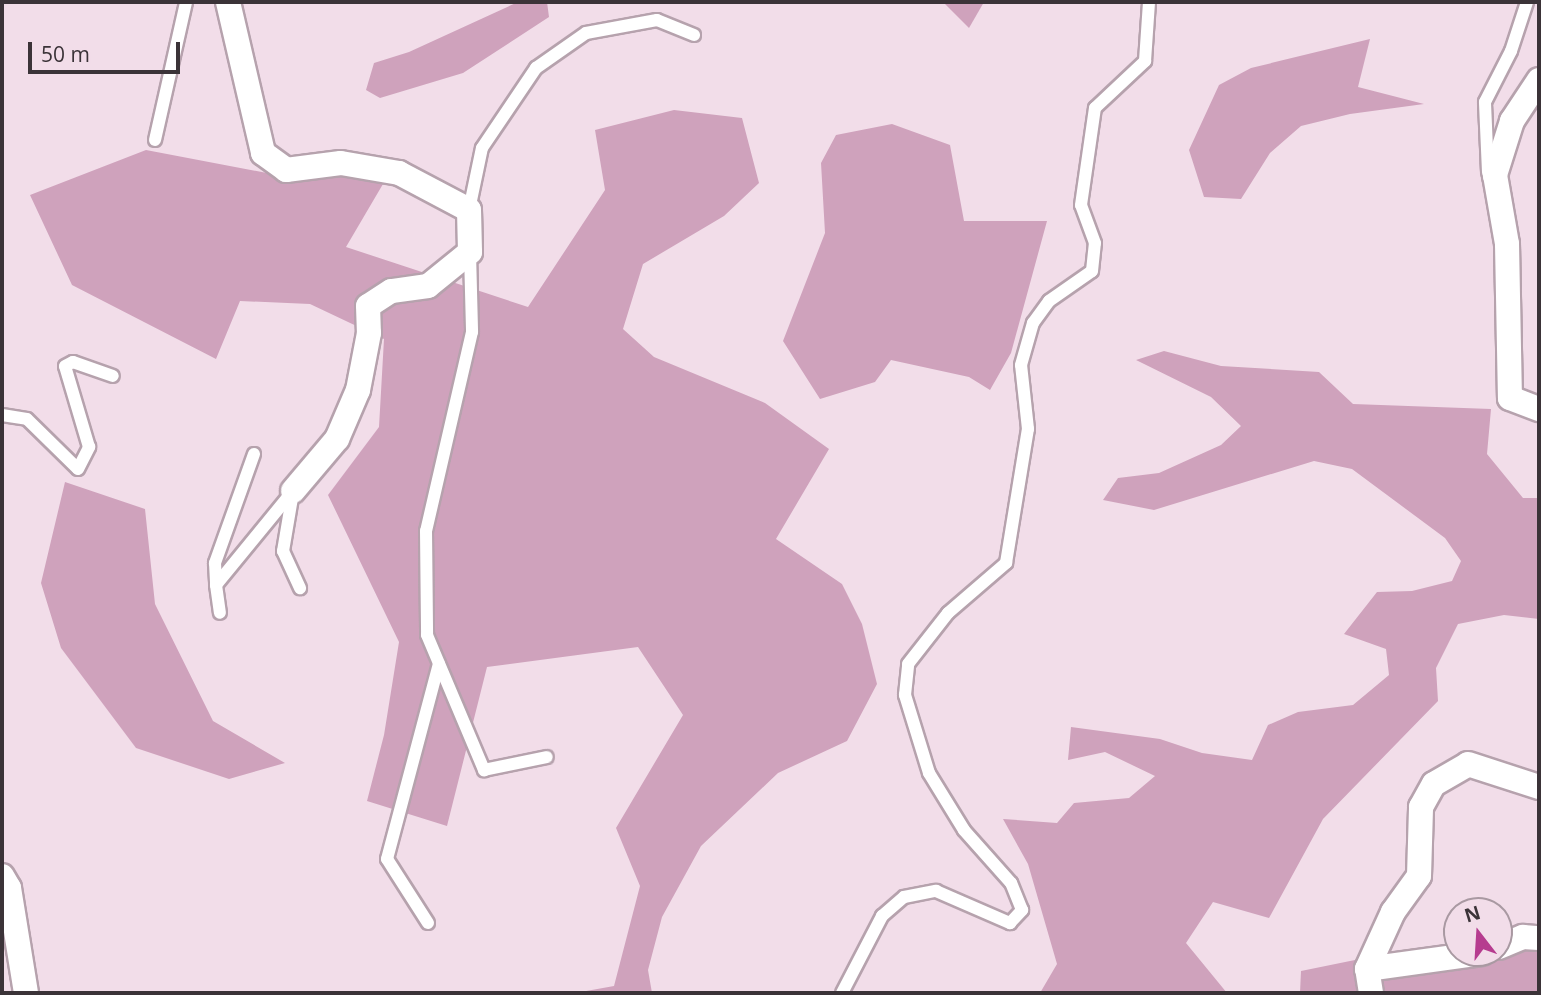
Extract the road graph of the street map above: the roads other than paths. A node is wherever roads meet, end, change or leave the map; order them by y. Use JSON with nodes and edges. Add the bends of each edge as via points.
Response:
{"nodes":[{"id":1,"x":186,"y":2,"type":"edge"},
{"id":2,"x":228,"y":2,"type":"edge"},
{"id":3,"x":1149,"y":2,"type":"edge"},
{"id":4,"x":1527,"y":2,"type":"edge"},
{"id":5,"x":694,"y":35,"type":"dead end"},
{"id":6,"x":1539,"y":80,"type":"edge"},
{"id":7,"x":155,"y":140,"type":"dead end"},
{"id":8,"x":1495,"y":175,"type":"junction"},
{"id":9,"x":469,"y":210,"type":"junction"},
{"id":10,"x":470,"y":252,"type":"junction"},
{"id":11,"x":113,"y":376,"type":"dead end"},
{"id":12,"x":1539,"y":409,"type":"edge"},
{"id":13,"x":2,"y":415,"type":"edge"},
{"id":14,"x":254,"y":454,"type":"dead end"},
{"id":15,"x":293,"y":491,"type":"junction"},
{"id":16,"x":216,"y":584,"type":"junction"},
{"id":17,"x":300,"y":588,"type":"dead end"},
{"id":18,"x":220,"y":613,"type":"dead end"},
{"id":19,"x":439,"y":664,"type":"junction"},
{"id":20,"x":547,"y":757,"type":"dead end"},
{"id":21,"x":1539,"y":787,"type":"edge"},
{"id":22,"x":2,"y":876,"type":"edge"},
{"id":23,"x":428,"y":923,"type":"dead end"},
{"id":24,"x":1539,"y":937,"type":"edge"},
{"id":25,"x":1513,"y":941,"type":"edge"},
{"id":26,"x":1443,"y":963,"type":"edge"},
{"id":27,"x":1369,"y":981,"type":"edge"},
{"id":28,"x":26,"y":993,"type":"edge"},
{"id":29,"x":842,"y":993,"type":"edge"}],
"edges":[{"from":1,"to":7,"type":"lane"},
{"from":2,"to":9,"type":"street","via":[[262,153],[286,170],[341,163],[399,173]]},
{"from":3,"to":29,"type":"lane","via":[[1145,61],[1095,108],[1082,205],[1094,243],[1092,271],[1049,302],[1033,323],[1021,365],[1028,429],[1006,563],[947,613],[908,664],[905,695],[929,774],[964,830],[1011,883],[1022,910],[1010,923],[936,891],[904,897],[882,916]]},
{"from":4,"to":8,"type":"lane","via":[[1511,51],[1485,102],[1488,172]]},
{"from":5,"to":9,"type":"lane","via":[[657,20],[586,33],[536,68],[482,148]]},
{"from":6,"to":8,"type":"street","via":[[1512,121]]},
{"from":8,"to":12,"type":"street","via":[[1507,244],[1510,398]]},
{"from":9,"to":10,"type":"street"},
{"from":10,"to":15,"type":"street","via":[[428,286],[391,291],[369,306],[369,334],[358,390],[337,439]]},
{"from":10,"to":19,"type":"lane","via":[[472,332],[426,531],[427,635]]},
{"from":11,"to":13,"type":"lane","via":[[73,362],[65,366],[89,447],[78,468],[27,419]]},
{"from":14,"to":16,"type":"lane","via":[[215,563]]},
{"from":15,"to":16,"type":"lane"},
{"from":15,"to":17,"type":"lane","via":[[283,551]]},
{"from":16,"to":18,"type":"lane"},
{"from":19,"to":20,"type":"lane","via":[[484,769]]},
{"from":19,"to":23,"type":"lane","via":[[387,859]]},
{"from":21,"to":27,"type":"street","via":[[1468,764],[1434,785],[1421,807],[1419,876],[1394,912]]},
{"from":22,"to":28,"type":"street","via":[[9,888]]},
{"from":24,"to":25,"type":"street"},
{"from":26,"to":27,"type":"street"}]}
